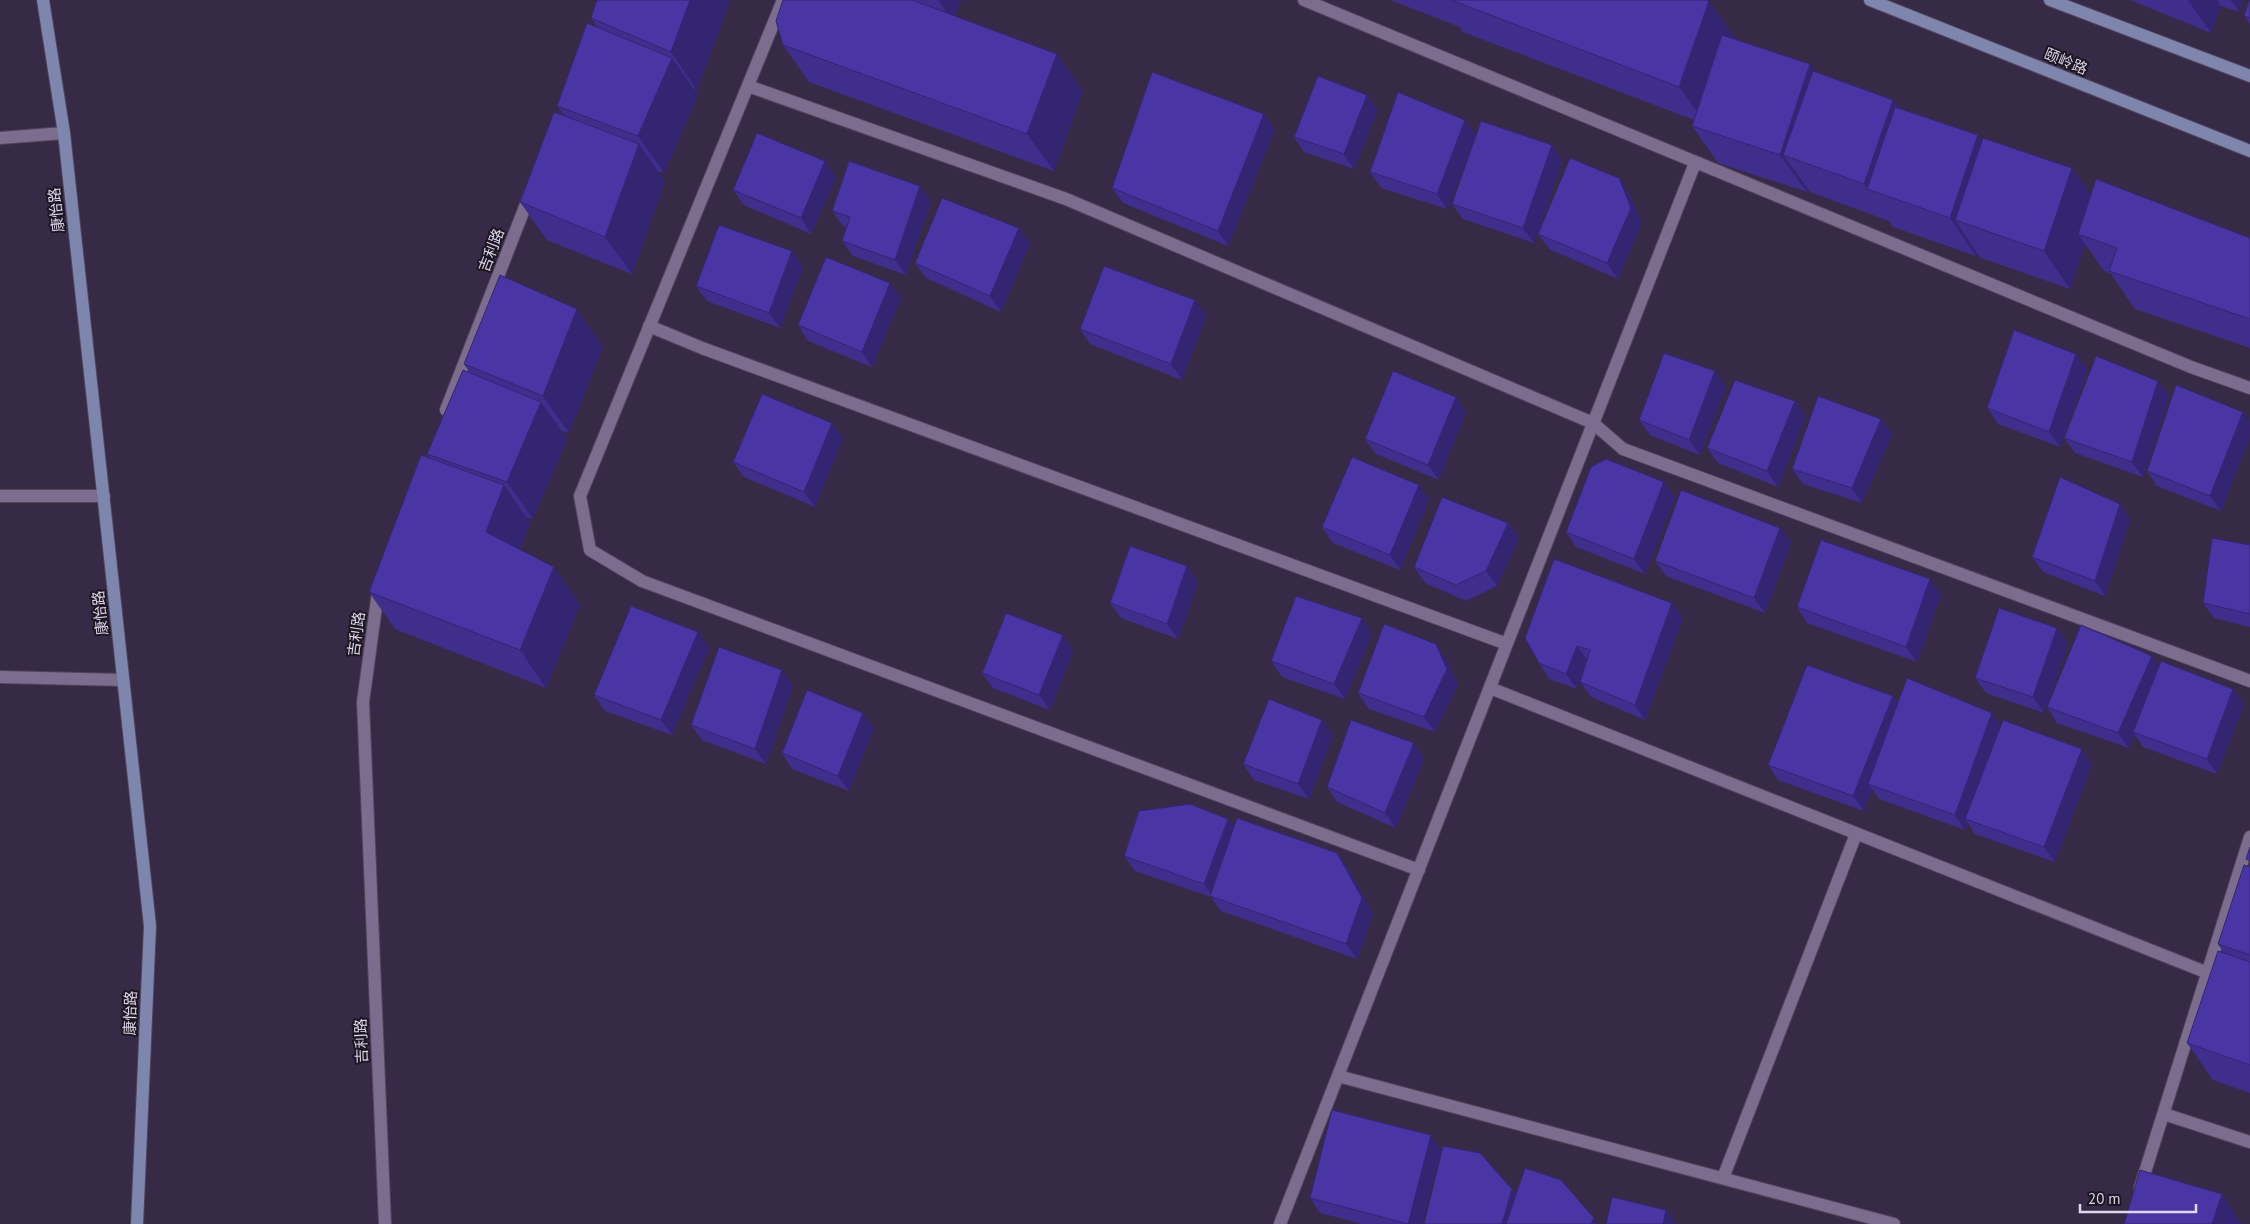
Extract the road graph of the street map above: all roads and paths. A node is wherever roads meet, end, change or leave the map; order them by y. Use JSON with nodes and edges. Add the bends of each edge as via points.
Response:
{"nodes":[{"id":1,"x":43,"y":0,"type":"edge"},
{"id":2,"x":783,"y":0,"type":"edge"},
{"id":3,"x":1304,"y":0,"type":"edge"},
{"id":4,"x":1870,"y":0,"type":"edge"},
{"id":5,"x":2050,"y":0,"type":"edge"},
{"id":6,"x":2250,"y":76,"type":"edge"},
{"id":7,"x":748,"y":86,"type":"junction"},
{"id":8,"x":64,"y":133,"type":"junction"},
{"id":9,"x":0,"y":138,"type":"edge"},
{"id":10,"x":2250,"y":151,"type":"edge"},
{"id":11,"x":1695,"y":163,"type":"edge"},
{"id":12,"x":533,"y":186,"type":"edge"},
{"id":13,"x":649,"y":326,"type":"junction"},
{"id":14,"x":2250,"y":388,"type":"edge"},
{"id":15,"x":444,"y":418,"type":"edge"},
{"id":16,"x":1593,"y":423,"type":"junction"},
{"id":17,"x":0,"y":496,"type":"edge"},
{"id":18,"x":104,"y":496,"type":"junction"},
{"id":19,"x":382,"y":575,"type":"edge"},
{"id":20,"x":1507,"y":644,"type":"junction"},
{"id":21,"x":0,"y":678,"type":"edge"},
{"id":22,"x":123,"y":680,"type":"junction"},
{"id":23,"x":2250,"y":682,"type":"edge"},
{"id":24,"x":1490,"y":688,"type":"junction"},
{"id":25,"x":1856,"y":834,"type":"junction"},
{"id":26,"x":2250,"y":837,"type":"edge"},
{"id":27,"x":1419,"y":870,"type":"junction"},
{"id":28,"x":2208,"y":973,"type":"junction"},
{"id":29,"x":1338,"y":1076,"type":"junction"},
{"id":30,"x":2164,"y":1114,"type":"junction"},
{"id":31,"x":2250,"y":1142,"type":"edge"},
{"id":32,"x":1723,"y":1178,"type":"junction"},
{"id":33,"x":2137,"y":1196,"type":"edge"},
{"id":34,"x":137,"y":1224,"type":"edge"},
{"id":35,"x":385,"y":1224,"type":"edge"},
{"id":36,"x":1280,"y":1224,"type":"edge"},
{"id":37,"x":1894,"y":1224,"type":"edge"}],
"edges":[{"from":1,"to":8,"type":"street","name":"康怡路"},
{"from":2,"to":7,"type":"street"},
{"from":3,"to":14,"type":"street","via":[[2191,367]]},
{"from":4,"to":10,"type":"street","name":"颐岭路"},
{"from":5,"to":6,"type":"street"},
{"from":7,"to":13,"type":"street"},
{"from":7,"to":16,"type":"street","via":[[1066,199]]},
{"from":8,"to":9,"type":"street"},
{"from":8,"to":18,"type":"street","name":"康怡路"},
{"from":11,"to":16,"type":"street"},
{"from":12,"to":15,"type":"street","name":"吉利路"},
{"from":13,"to":20,"type":"street"},
{"from":13,"to":27,"type":"street","via":[[580,496],[590,550],[642,581]]},
{"from":16,"to":20,"type":"street"},
{"from":16,"to":23,"type":"street","via":[[1623,449]]},
{"from":17,"to":18,"type":"street"},
{"from":18,"to":22,"type":"street","name":"康怡路"},
{"from":19,"to":35,"type":"street","name":"吉利路","via":[[363,702]]},
{"from":20,"to":24,"type":"street"},
{"from":21,"to":22,"type":"street"},
{"from":22,"to":34,"type":"street","name":"康怡路","via":[[150,926]]},
{"from":24,"to":25,"type":"street"},
{"from":24,"to":27,"type":"street"},
{"from":25,"to":28,"type":"street"},
{"from":25,"to":32,"type":"street"},
{"from":26,"to":28,"type":"street"},
{"from":27,"to":29,"type":"street"},
{"from":28,"to":30,"type":"street"},
{"from":29,"to":32,"type":"street"},
{"from":29,"to":36,"type":"street"},
{"from":30,"to":31,"type":"street"},
{"from":30,"to":33,"type":"street"},
{"from":32,"to":37,"type":"street"}]}
